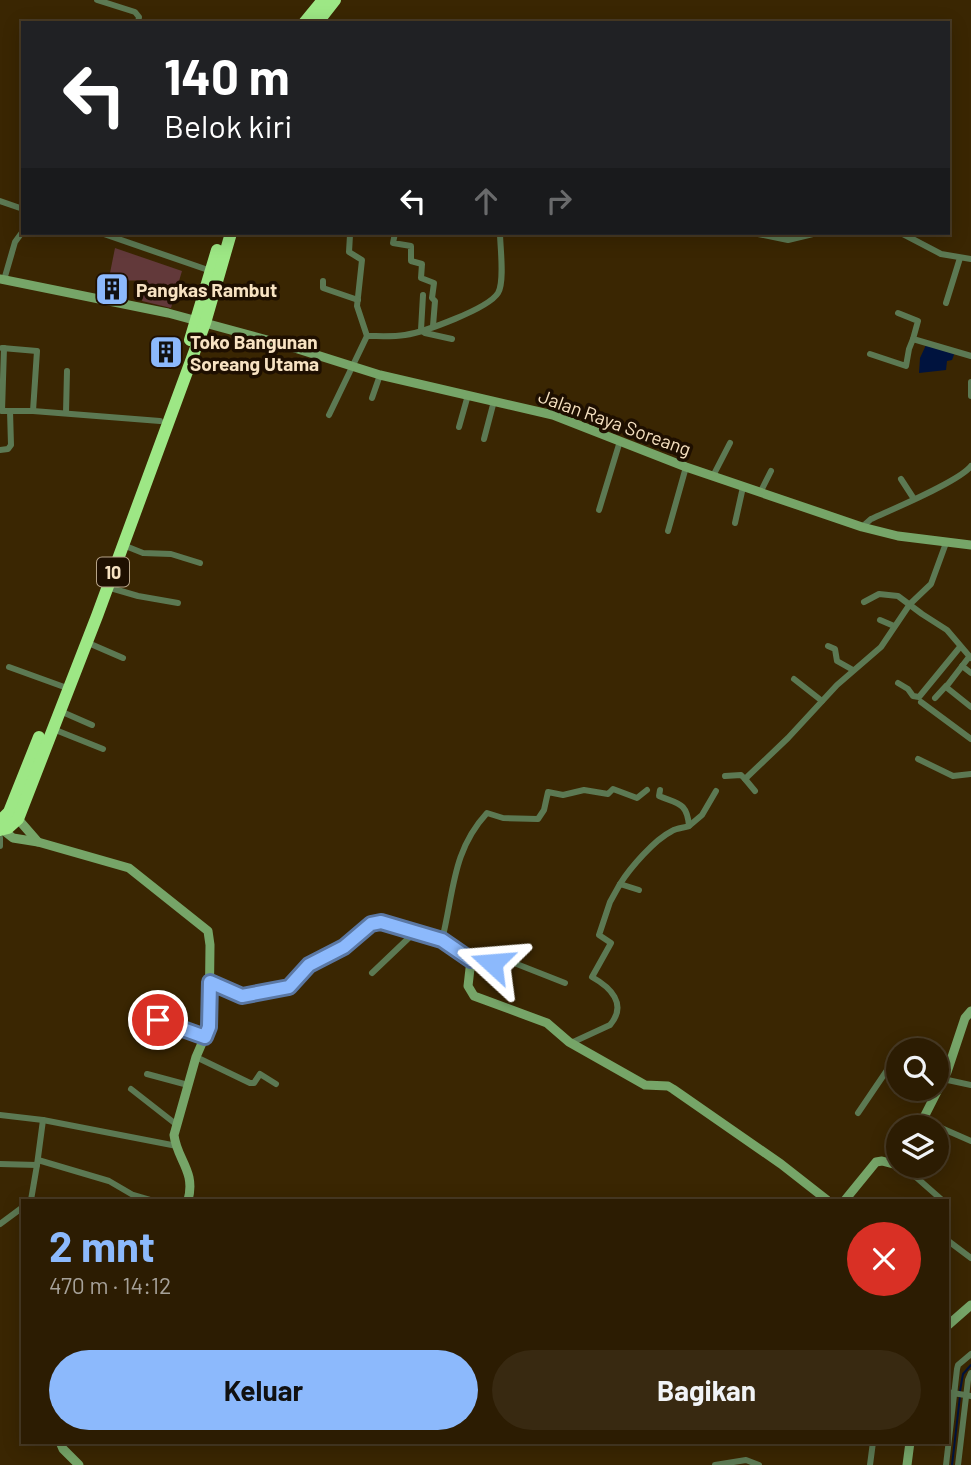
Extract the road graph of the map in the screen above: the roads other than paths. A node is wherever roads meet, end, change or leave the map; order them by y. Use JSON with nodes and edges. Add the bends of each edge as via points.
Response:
{"nodes":[{"id":1,"x":97,"y":0,"type":"edge"},
{"id":2,"x":323,"y":0,"type":"edge"},
{"id":3,"x":335,"y":0,"type":"edge"},
{"id":4,"x":138,"y":21,"type":"edge"},
{"id":5,"x":306,"y":21,"type":"edge"},
{"id":6,"x":319,"y":21,"type":"edge"},
{"id":7,"x":0,"y":201,"type":"edge"},
{"id":8,"x":21,"y":208,"type":"edge"},
{"id":9,"x":21,"y":234,"type":"edge"},
{"id":10,"x":107,"y":235,"type":"edge"},
{"id":11,"x":221,"y":235,"type":"edge"},
{"id":12,"x":230,"y":235,"type":"edge"},
{"id":13,"x":348,"y":235,"type":"edge"},
{"id":14,"x":395,"y":235,"type":"edge"},
{"id":15,"x":500,"y":235,"type":"edge"},
{"id":16,"x":767,"y":235,"type":"edge"},
{"id":17,"x":809,"y":235,"type":"edge"},
{"id":18,"x":905,"y":235,"type":"edge"},
{"id":19,"x":960,"y":258,"type":"junction"},
{"id":20,"x":971,"y":259,"type":"edge"},
{"id":21,"x":211,"y":271,"type":"junction"},
{"id":22,"x":2,"y":280,"type":"edge"},
{"id":23,"x":323,"y":282,"type":"dead end"},
{"id":24,"x":423,"y":295,"type":"dead end"},
{"id":25,"x":358,"y":300,"type":"junction"},
{"id":26,"x":946,"y":303,"type":"dead end"},
{"id":27,"x":898,"y":313,"type":"dead end"},
{"id":28,"x":201,"y":322,"type":"junction"},
{"id":29,"x":433,"y":326,"type":"junction"},
{"id":30,"x":421,"y":330,"type":"junction"},
{"id":31,"x":367,"y":335,"type":"junction"},
{"id":32,"x":452,"y":339,"type":"dead end"},
{"id":33,"x":913,"y":339,"type":"junction"},
{"id":34,"x":2,"y":348,"type":"edge"},
{"id":35,"x":870,"y":354,"type":"dead end"},
{"id":36,"x":971,"y":355,"type":"edge"},
{"id":37,"x":352,"y":367,"type":"junction"},
{"id":38,"x":67,"y":371,"type":"dead end"},
{"id":39,"x":380,"y":375,"type":"junction"},
{"id":40,"x":1,"y":380,"type":"edge"},
{"id":41,"x":971,"y":382,"type":"edge"},
{"id":42,"x":468,"y":395,"type":"junction"},
{"id":43,"x":971,"y":396,"type":"edge"},
{"id":44,"x":372,"y":398,"type":"dead end"},
{"id":45,"x":494,"y":401,"type":"junction"},
{"id":46,"x":33,"y":411,"type":"junction"},
{"id":47,"x":3,"y":413,"type":"edge"},
{"id":48,"x":66,"y":413,"type":"junction"},
{"id":49,"x":329,"y":415,"type":"dead end"},
{"id":50,"x":160,"y":421,"type":"junction"},
{"id":51,"x":459,"y":427,"type":"dead end"},
{"id":52,"x":484,"y":439,"type":"dead end"},
{"id":53,"x":621,"y":441,"type":"junction"},
{"id":54,"x":730,"y":443,"type":"dead end"},
{"id":55,"x":0,"y":450,"type":"edge"},
{"id":56,"x":971,"y":466,"type":"edge"},
{"id":57,"x":686,"y":467,"type":"junction"},
{"id":58,"x":771,"y":471,"type":"dead end"},
{"id":59,"x":713,"y":476,"type":"junction"},
{"id":60,"x":901,"y":479,"type":"dead end"},
{"id":61,"x":743,"y":487,"type":"junction"},
{"id":62,"x":760,"y":493,"type":"junction"},
{"id":63,"x":914,"y":499,"type":"junction"},
{"id":64,"x":599,"y":510,"type":"dead end"},
{"id":65,"x":735,"y":523,"type":"dead end"},
{"id":66,"x":862,"y":527,"type":"junction"},
{"id":67,"x":668,"y":531,"type":"dead end"},
{"id":68,"x":946,"y":543,"type":"junction"},
{"id":69,"x":123,"y":545,"type":"junction"},
{"id":70,"x":971,"y":545,"type":"edge"},
{"id":71,"x":200,"y":564,"type":"dead end"},
{"id":72,"x":107,"y":580,"type":"junction"},
{"id":73,"x":864,"y":602,"type":"dead end"},
{"id":74,"x":178,"y":604,"type":"dead end"},
{"id":75,"x":910,"y":604,"type":"junction"},
{"id":76,"x":880,"y":620,"type":"dead end"},
{"id":77,"x":894,"y":626,"type":"junction"},
{"id":78,"x":86,"y":642,"type":"junction"},
{"id":79,"x":828,"y":646,"type":"dead end"},
{"id":80,"x":960,"y":647,"type":"junction"},
{"id":81,"x":970,"y":655,"type":"edge"},
{"id":82,"x":122,"y":658,"type":"dead end"},
{"id":83,"x":962,"y":666,"type":"junction"},
{"id":84,"x":9,"y":667,"type":"dead end"},
{"id":85,"x":853,"y":670,"type":"junction"},
{"id":86,"x":971,"y":673,"type":"edge"},
{"id":87,"x":793,"y":679,"type":"dead end"},
{"id":88,"x":898,"y":683,"type":"dead end"},
{"id":89,"x":946,"y":686,"type":"junction"},
{"id":90,"x":63,"y":687,"type":"junction"},
{"id":91,"x":935,"y":698,"type":"dead end"},
{"id":92,"x":822,"y":701,"type":"junction"},
{"id":93,"x":920,"y":702,"type":"dead end"},
{"id":94,"x":970,"y":705,"type":"edge"},
{"id":95,"x":58,"y":710,"type":"junction"},
{"id":96,"x":92,"y":725,"type":"dead end"},
{"id":97,"x":51,"y":729,"type":"junction"},
{"id":98,"x":971,"y":739,"type":"edge"},
{"id":99,"x":103,"y":749,"type":"dead end"},
{"id":100,"x":918,"y":759,"type":"dead end"},
{"id":101,"x":971,"y":774,"type":"edge"},
{"id":102,"x":725,"y":776,"type":"dead end"},
{"id":103,"x":745,"y":779,"type":"junction"},
{"id":104,"x":647,"y":790,"type":"dead end"},
{"id":105,"x":660,"y":790,"type":"dead end"},
{"id":106,"x":755,"y":790,"type":"dead end"},
{"id":107,"x":716,"y":791,"type":"dead end"},
{"id":108,"x":5,"y":825,"type":"edge"},
{"id":109,"x":689,"y":826,"type":"junction"},
{"id":110,"x":38,"y":842,"type":"junction"},
{"id":111,"x":0,"y":846,"type":"edge"},
{"id":112,"x":620,"y":884,"type":"junction"},
{"id":113,"x":639,"y":890,"type":"dead end"},
{"id":114,"x":415,"y":932,"type":"junction"},
{"id":115,"x":442,"y":940,"type":"junction"},
{"id":116,"x":471,"y":960,"type":"junction"},
{"id":117,"x":372,"y":973,"type":"dead end"},
{"id":118,"x":582,"y":973,"type":"dead end"},
{"id":119,"x":592,"y":976,"type":"junction"},
{"id":120,"x":210,"y":982,"type":"junction"},
{"id":121,"x":565,"y":983,"type":"dead end"},
{"id":122,"x":971,"y":1011,"type":"edge"},
{"id":123,"x":147,"y":1020,"type":"dead end"},
{"id":124,"x":205,"y":1037,"type":"junction"},
{"id":125,"x":571,"y":1043,"type":"junction"},
{"id":126,"x":196,"y":1057,"type":"junction"},
{"id":127,"x":949,"y":1064,"type":"edge"},
{"id":128,"x":886,"y":1071,"type":"edge"},
{"id":129,"x":147,"y":1074,"type":"dead end"},
{"id":130,"x":949,"y":1077,"type":"edge"},
{"id":131,"x":276,"y":1084,"type":"dead end"},
{"id":132,"x":188,"y":1085,"type":"junction"},
{"id":133,"x":971,"y":1085,"type":"edge"},
{"id":134,"x":131,"y":1089,"type":"dead end"},
{"id":135,"x":858,"y":1113,"type":"dead end"},
{"id":136,"x":0,"y":1115,"type":"edge"},
{"id":137,"x":43,"y":1120,"type":"junction"},
{"id":138,"x":177,"y":1125,"type":"junction"},
{"id":139,"x":949,"y":1133,"type":"edge"},
{"id":140,"x":971,"y":1140,"type":"edge"},
{"id":141,"x":177,"y":1146,"type":"junction"},
{"id":142,"x":886,"y":1162,"type":"edge"},
{"id":143,"x":37,"y":1163,"type":"junction"},
{"id":144,"x":0,"y":1164,"type":"edge"},
{"id":145,"x":917,"y":1178,"type":"edge"},
{"id":146,"x":31,"y":1199,"type":"edge"},
{"id":147,"x":147,"y":1199,"type":"edge"},
{"id":148,"x":188,"y":1199,"type":"edge"},
{"id":149,"x":826,"y":1199,"type":"edge"},
{"id":150,"x":847,"y":1199,"type":"edge"},
{"id":151,"x":941,"y":1199,"type":"edge"},
{"id":152,"x":21,"y":1208,"type":"edge"},
{"id":153,"x":0,"y":1224,"type":"edge"},
{"id":154,"x":949,"y":1240,"type":"edge"},
{"id":155,"x":971,"y":1258,"type":"edge"},
{"id":156,"x":971,"y":1305,"type":"edge"},
{"id":157,"x":949,"y":1324,"type":"edge"},
{"id":158,"x":971,"y":1354,"type":"edge"},
{"id":159,"x":971,"y":1373,"type":"edge"},
{"id":160,"x":960,"y":1394,"type":"edge"},
{"id":161,"x":61,"y":1444,"type":"edge"},
{"id":162,"x":873,"y":1444,"type":"edge"},
{"id":163,"x":910,"y":1444,"type":"edge"},
{"id":164,"x":79,"y":1465,"type":"edge"},
{"id":165,"x":715,"y":1465,"type":"edge"},
{"id":166,"x":759,"y":1465,"type":"edge"},
{"id":167,"x":870,"y":1465,"type":"edge"},
{"id":168,"x":907,"y":1465,"type":"edge"},
{"id":169,"x":946,"y":1465,"type":"edge"},
{"id":170,"x":958,"y":1465,"type":"edge"}],
"edges":[{"from":1,"to":4,"type":"street","via":[[135,12]]},
{"from":2,"to":5,"type":"highway"},
{"from":3,"to":6,"type":"highway"},
{"from":7,"to":8,"type":"street"},
{"from":9,"to":22,"type":"street"},
{"from":10,"to":21,"type":"street"},
{"from":11,"to":21,"type":"highway","number":"10"},
{"from":12,"to":28,"type":"highway","number":"10"},
{"from":13,"to":25,"type":"street","via":[[349,252],[362,261]]},
{"from":14,"to":29,"type":"street","via":[[393,243],[411,246],[411,261],[422,264],[421,278],[434,283]]},
{"from":15,"to":29,"type":"street","via":[[501,285],[496,295],[465,315]]},
{"from":16,"to":17,"type":"street","via":[[788,240]]},
{"from":18,"to":19,"type":"street","via":[[933,251]]},
{"from":19,"to":20,"type":"street"},
{"from":19,"to":26,"type":"street"},
{"from":21,"to":28,"type":"highway","number":"10"},
{"from":22,"to":28,"type":"street","name":"Jalan Raya Soreang"},
{"from":23,"to":25,"type":"street","via":[[323,288]]},
{"from":24,"to":30,"type":"street"},
{"from":25,"to":31,"type":"street"},
{"from":27,"to":33,"type":"street","via":[[918,321]]},
{"from":28,"to":37,"type":"street","name":"Jalan Raya Soreang"},
{"from":28,"to":50,"type":"highway","number":"10"},
{"from":28,"to":69,"type":"highway","number":"10"},
{"from":29,"to":30,"type":"street"},
{"from":30,"to":31,"type":"street","via":[[405,335]]},
{"from":30,"to":32,"type":"street"},
{"from":31,"to":37,"type":"street"},
{"from":33,"to":35,"type":"street","via":[[905,366]]},
{"from":33,"to":36,"type":"street"},
{"from":34,"to":40,"type":"street"},
{"from":34,"to":46,"type":"street","via":[[37,347]]},
{"from":37,"to":39,"type":"street","name":"Jalan Raya Soreang"},
{"from":37,"to":49,"type":"street"},
{"from":38,"to":48,"type":"street"},
{"from":39,"to":42,"type":"street","name":"Jalan Raya Soreang"},
{"from":39,"to":44,"type":"street"},
{"from":40,"to":47,"type":"street"},
{"from":41,"to":43,"type":"street"},
{"from":42,"to":45,"type":"street","name":"Jalan Raya Soreang"},
{"from":42,"to":51,"type":"street"},
{"from":45,"to":52,"type":"street"},
{"from":45,"to":53,"type":"street","name":"Jalan Raya Soreang","via":[[554,415]]},
{"from":46,"to":47,"type":"street"},
{"from":46,"to":48,"type":"street"},
{"from":47,"to":55,"type":"street","via":[[10,419],[11,444]]},
{"from":48,"to":50,"type":"street"},
{"from":50,"to":72,"type":"highway","number":"10"},
{"from":53,"to":57,"type":"street","name":"Jalan Raya Soreang"},
{"from":53,"to":64,"type":"street"},
{"from":54,"to":59,"type":"street"},
{"from":56,"to":63,"type":"street","via":[[954,480]]},
{"from":57,"to":59,"type":"street","name":"Jalan Raya Soreang"},
{"from":57,"to":67,"type":"street"},
{"from":58,"to":62,"type":"street"},
{"from":59,"to":61,"type":"street","name":"Jalan Raya Soreang"},
{"from":60,"to":63,"type":"street"},
{"from":61,"to":62,"type":"street","name":"Jalan Raya Soreang"},
{"from":61,"to":65,"type":"street"},
{"from":62,"to":66,"type":"street","name":"Jalan Raya Soreang"},
{"from":63,"to":66,"type":"street"},
{"from":66,"to":68,"type":"street","name":"Jalan Raya Soreang"},
{"from":68,"to":70,"type":"street","name":"Jalan Raya Soreang"},
{"from":68,"to":75,"type":"street","via":[[931,584]]},
{"from":69,"to":71,"type":"street"},
{"from":69,"to":72,"type":"highway","number":"10"},
{"from":72,"to":74,"type":"street","via":[[138,596]]},
{"from":72,"to":78,"type":"highway","number":"10"},
{"from":72,"to":90,"type":"highway","number":"10"},
{"from":73,"to":75,"type":"street","via":[[887,593]]},
{"from":75,"to":77,"type":"street"},
{"from":75,"to":80,"type":"street","via":[[947,630]]},
{"from":76,"to":77,"type":"street"},
{"from":77,"to":85,"type":"street","via":[[881,647]]},
{"from":78,"to":82,"type":"street"},
{"from":78,"to":90,"type":"highway","number":"10"},
{"from":79,"to":85,"type":"street","via":[[835,649],[838,662]]},
{"from":80,"to":81,"type":"street"},
{"from":80,"to":88,"type":"street","via":[[918,698]]},
{"from":81,"to":83,"type":"street"},
{"from":83,"to":86,"type":"street"},
{"from":83,"to":89,"type":"street"},
{"from":84,"to":90,"type":"street"},
{"from":85,"to":92,"type":"street"},
{"from":87,"to":92,"type":"street"},
{"from":89,"to":91,"type":"street"},
{"from":89,"to":94,"type":"street"},
{"from":90,"to":95,"type":"highway","number":"10"},
{"from":90,"to":108,"type":"highway","number":"10"},
{"from":92,"to":103,"type":"street"},
{"from":93,"to":98,"type":"street"},
{"from":95,"to":96,"type":"street"},
{"from":95,"to":97,"type":"highway","number":"10"},
{"from":97,"to":99,"type":"street"},
{"from":97,"to":108,"type":"highway","number":"10"},
{"from":100,"to":101,"type":"street","via":[[953,776]]},
{"from":102,"to":103,"type":"street"},
{"from":103,"to":106,"type":"street"},
{"from":104,"to":115,"type":"street","via":[[637,798],[613,789],[608,794],[549,792],[538,819],[487,813],[463,844]]},
{"from":105,"to":109,"type":"street","via":[[660,797],[681,804]]},
{"from":107,"to":109,"type":"street","via":[[702,815]]},
{"from":108,"to":110,"type":"street"},
{"from":108,"to":110,"type":"street","via":[[10,837]]},
{"from":108,"to":111,"type":"street"},
{"from":109,"to":112,"type":"street","via":[[659,841]]},
{"from":110,"to":120,"type":"street","via":[[129,868],[200,923],[210,939]]},
{"from":112,"to":113,"type":"street"},
{"from":112,"to":119,"type":"street","via":[[599,935],[611,943]]},
{"from":114,"to":115,"type":"street"},
{"from":114,"to":117,"type":"street"},
{"from":114,"to":120,"type":"street","via":[[373,923],[344,947],[309,965],[292,986],[274,991],[242,996]]},
{"from":115,"to":116,"type":"street"},
{"from":116,"to":121,"type":"street","via":[[509,961]]},
{"from":116,"to":125,"type":"street","via":[[468,986],[474,996],[547,1023]]},
{"from":118,"to":119,"type":"street"},
{"from":119,"to":125,"type":"street","via":[[613,992],[615,1017],[610,1025]]},
{"from":120,"to":124,"type":"street"},
{"from":122,"to":127,"type":"street"},
{"from":123,"to":124,"type":"street"},
{"from":124,"to":126,"type":"street"},
{"from":125,"to":149,"type":"street","via":[[645,1085],[673,1089]]},
{"from":126,"to":131,"type":"street","via":[[251,1083],[260,1074]]},
{"from":126,"to":132,"type":"street"},
{"from":128,"to":135,"type":"street"},
{"from":129,"to":132,"type":"street"},
{"from":130,"to":133,"type":"street"},
{"from":132,"to":138,"type":"street"},
{"from":134,"to":138,"type":"street"},
{"from":136,"to":137,"type":"street"},
{"from":137,"to":141,"type":"street"},
{"from":137,"to":143,"type":"street"},
{"from":138,"to":141,"type":"street"},
{"from":139,"to":140,"type":"street"},
{"from":141,"to":148,"type":"street","via":[[187,1168]]},
{"from":142,"to":150,"type":"street","via":[[876,1162]]},
{"from":143,"to":144,"type":"street"},
{"from":143,"to":146,"type":"street"},
{"from":143,"to":147,"type":"street","via":[[109,1181]]},
{"from":145,"to":151,"type":"street"},
{"from":152,"to":153,"type":"street"},
{"from":154,"to":155,"type":"street"},
{"from":156,"to":157,"type":"street"},
{"from":158,"to":160,"type":"street","via":[[958,1365]]},
{"from":159,"to":160,"type":"street"},
{"from":160,"to":169,"type":"street"},
{"from":160,"to":170,"type":"street"},
{"from":161,"to":164,"type":"street"},
{"from":162,"to":167,"type":"street"},
{"from":163,"to":168,"type":"street"},
{"from":165,"to":166,"type":"street","via":[[746,1460]]}]}
